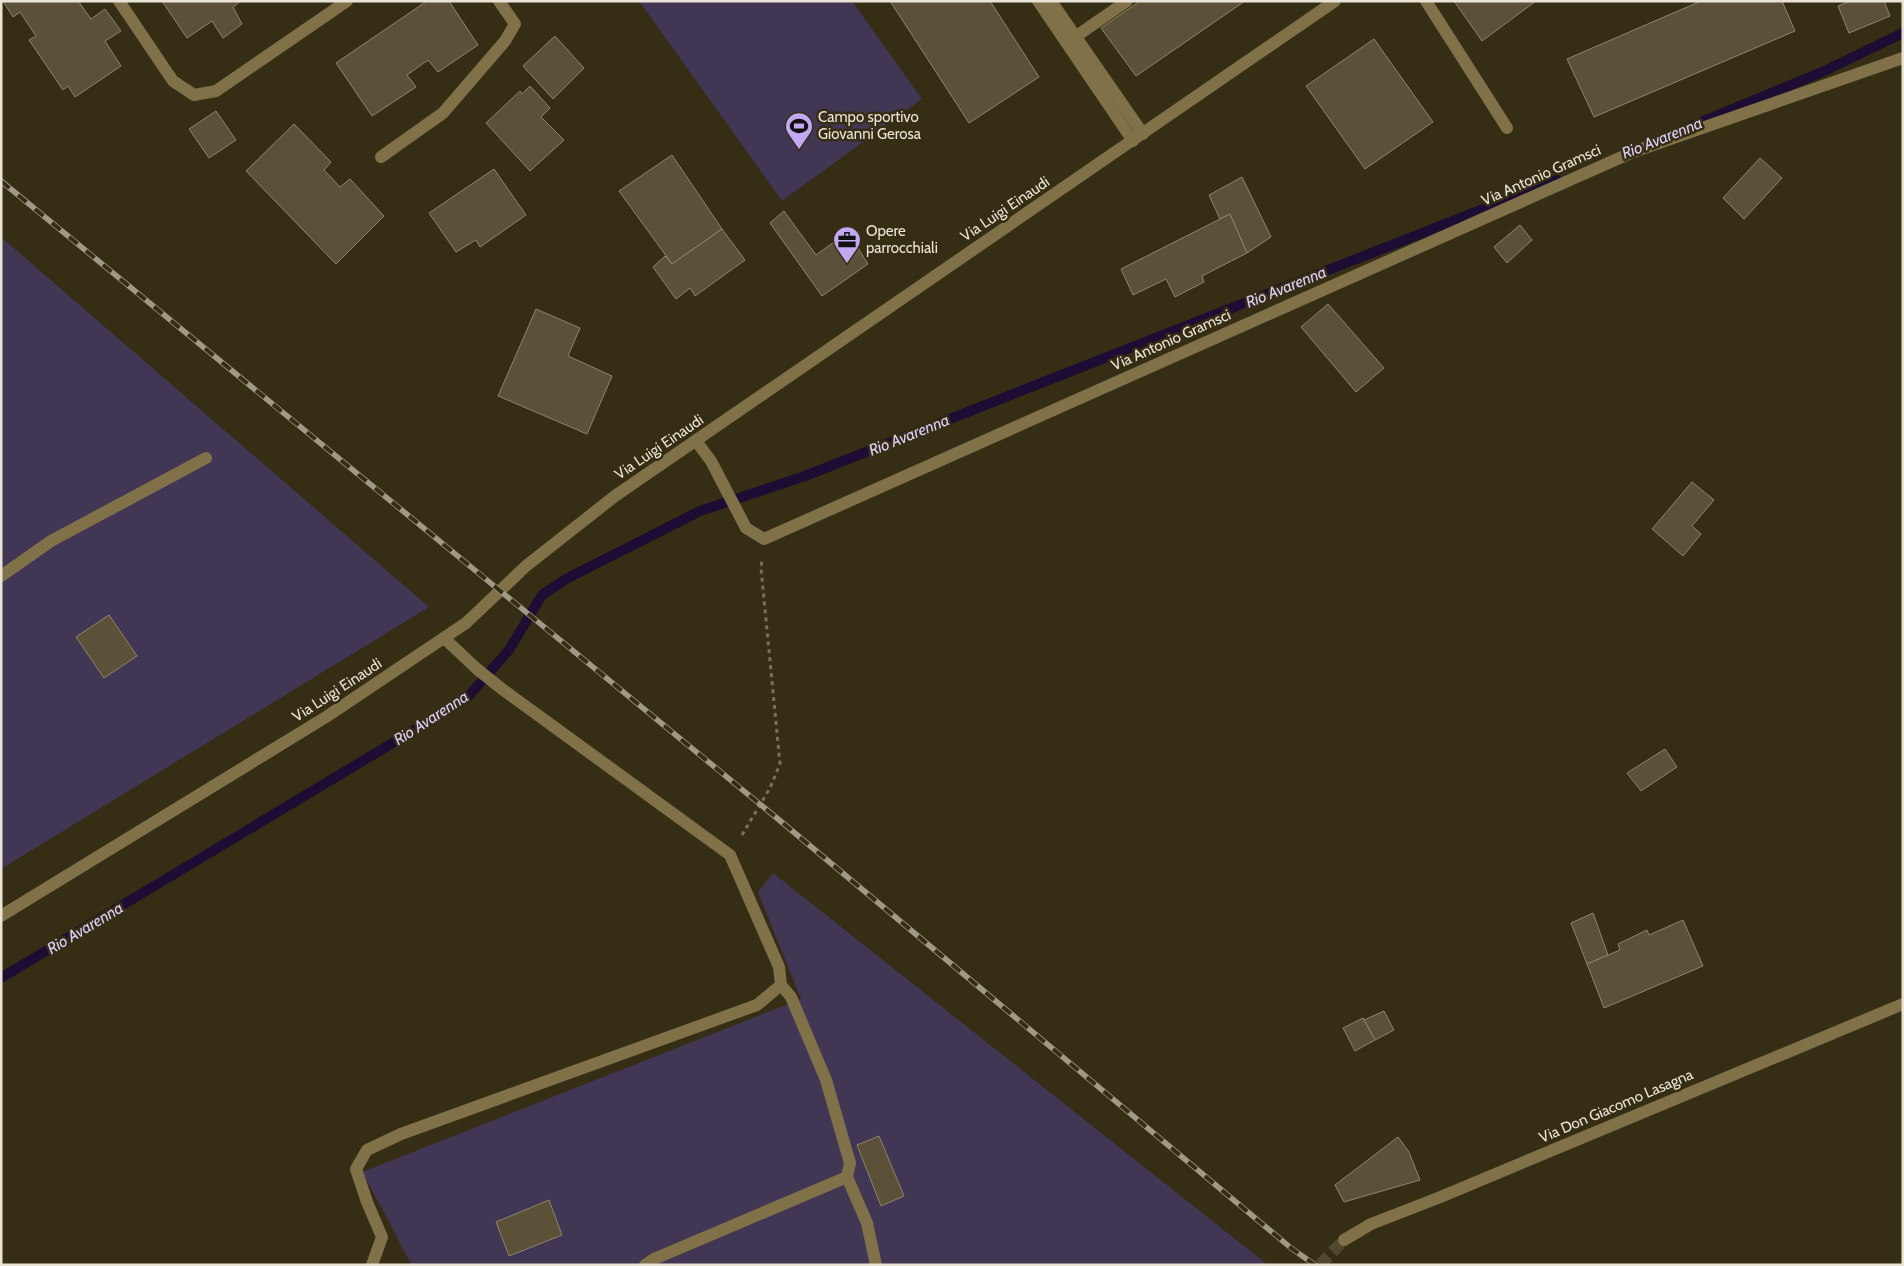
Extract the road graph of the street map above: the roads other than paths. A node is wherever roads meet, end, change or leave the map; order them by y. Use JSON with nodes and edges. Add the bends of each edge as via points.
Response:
{"nodes":[{"id":1,"x":119,"y":1,"type":"edge"},
{"id":2,"x":347,"y":1,"type":"edge"},
{"id":3,"x":499,"y":1,"type":"edge"},
{"id":4,"x":1038,"y":1,"type":"edge"},
{"id":5,"x":1051,"y":1,"type":"edge"},
{"id":6,"x":1127,"y":1,"type":"edge"},
{"id":7,"x":1335,"y":1,"type":"edge"},
{"id":8,"x":1426,"y":1,"type":"edge"},
{"id":9,"x":1075,"y":37,"type":"junction"},
{"id":10,"x":1903,"y":58,"type":"edge"},
{"id":11,"x":1507,"y":128,"type":"dead end"},
{"id":12,"x":1138,"y":138,"type":"junction"},
{"id":13,"x":381,"y":157,"type":"dead end"},
{"id":14,"x":696,"y":441,"type":"junction"},
{"id":15,"x":206,"y":458,"type":"dead end"},
{"id":16,"x":1,"y":576,"type":"edge"},
{"id":17,"x":444,"y":638,"type":"junction"},
{"id":18,"x":1,"y":916,"type":"edge"},
{"id":19,"x":781,"y":985,"type":"junction"},
{"id":20,"x":1903,"y":1004,"type":"edge"},
{"id":21,"x":847,"y":1177,"type":"junction"},
{"id":22,"x":1344,"y":1240,"type":"tunnel mouth"},
{"id":23,"x":372,"y":1265,"type":"edge"},
{"id":24,"x":645,"y":1265,"type":"edge"},
{"id":25,"x":876,"y":1265,"type":"edge"}],
"edges":[{"from":1,"to":2,"type":"street","via":[[173,81],[194,95],[216,90]]},
{"from":3,"to":13,"type":"street","via":[[515,24],[505,41],[444,113]]},
{"from":4,"to":12,"type":"street"},
{"from":5,"to":9,"type":"street"},
{"from":6,"to":9,"type":"street"},
{"from":7,"to":12,"type":"street","name":"Via Luigi Einaudi"},
{"from":8,"to":11,"type":"street"},
{"from":9,"to":12,"type":"street"},
{"from":10,"to":14,"type":"street","name":"Via Antonio Gramsci","via":[[1633,152],[764,539],[746,528],[711,461]]},
{"from":12,"to":14,"type":"street","name":"Via Luigi Einaudi"},
{"from":14,"to":17,"type":"street","name":"Via Luigi Einaudi","via":[[608,502],[526,566],[466,623]]},
{"from":15,"to":16,"type":"street","via":[[51,541]]},
{"from":17,"to":18,"type":"street","name":"Via Luigi Einaudi","via":[[326,718]]},
{"from":17,"to":19,"type":"street","via":[[502,689],[730,854],[779,967]]},
{"from":19,"to":21,"type":"street","via":[[791,997],[826,1080],[850,1163]]},
{"from":19,"to":23,"type":"street","via":[[757,1005],[402,1134],[367,1150],[356,1169],[382,1237]]},
{"from":20,"to":22,"type":"street","name":"Via Don Giacomo Lasagna","via":[[1370,1224]]},
{"from":21,"to":24,"type":"street"},
{"from":21,"to":25,"type":"street","via":[[867,1223]]}]}
